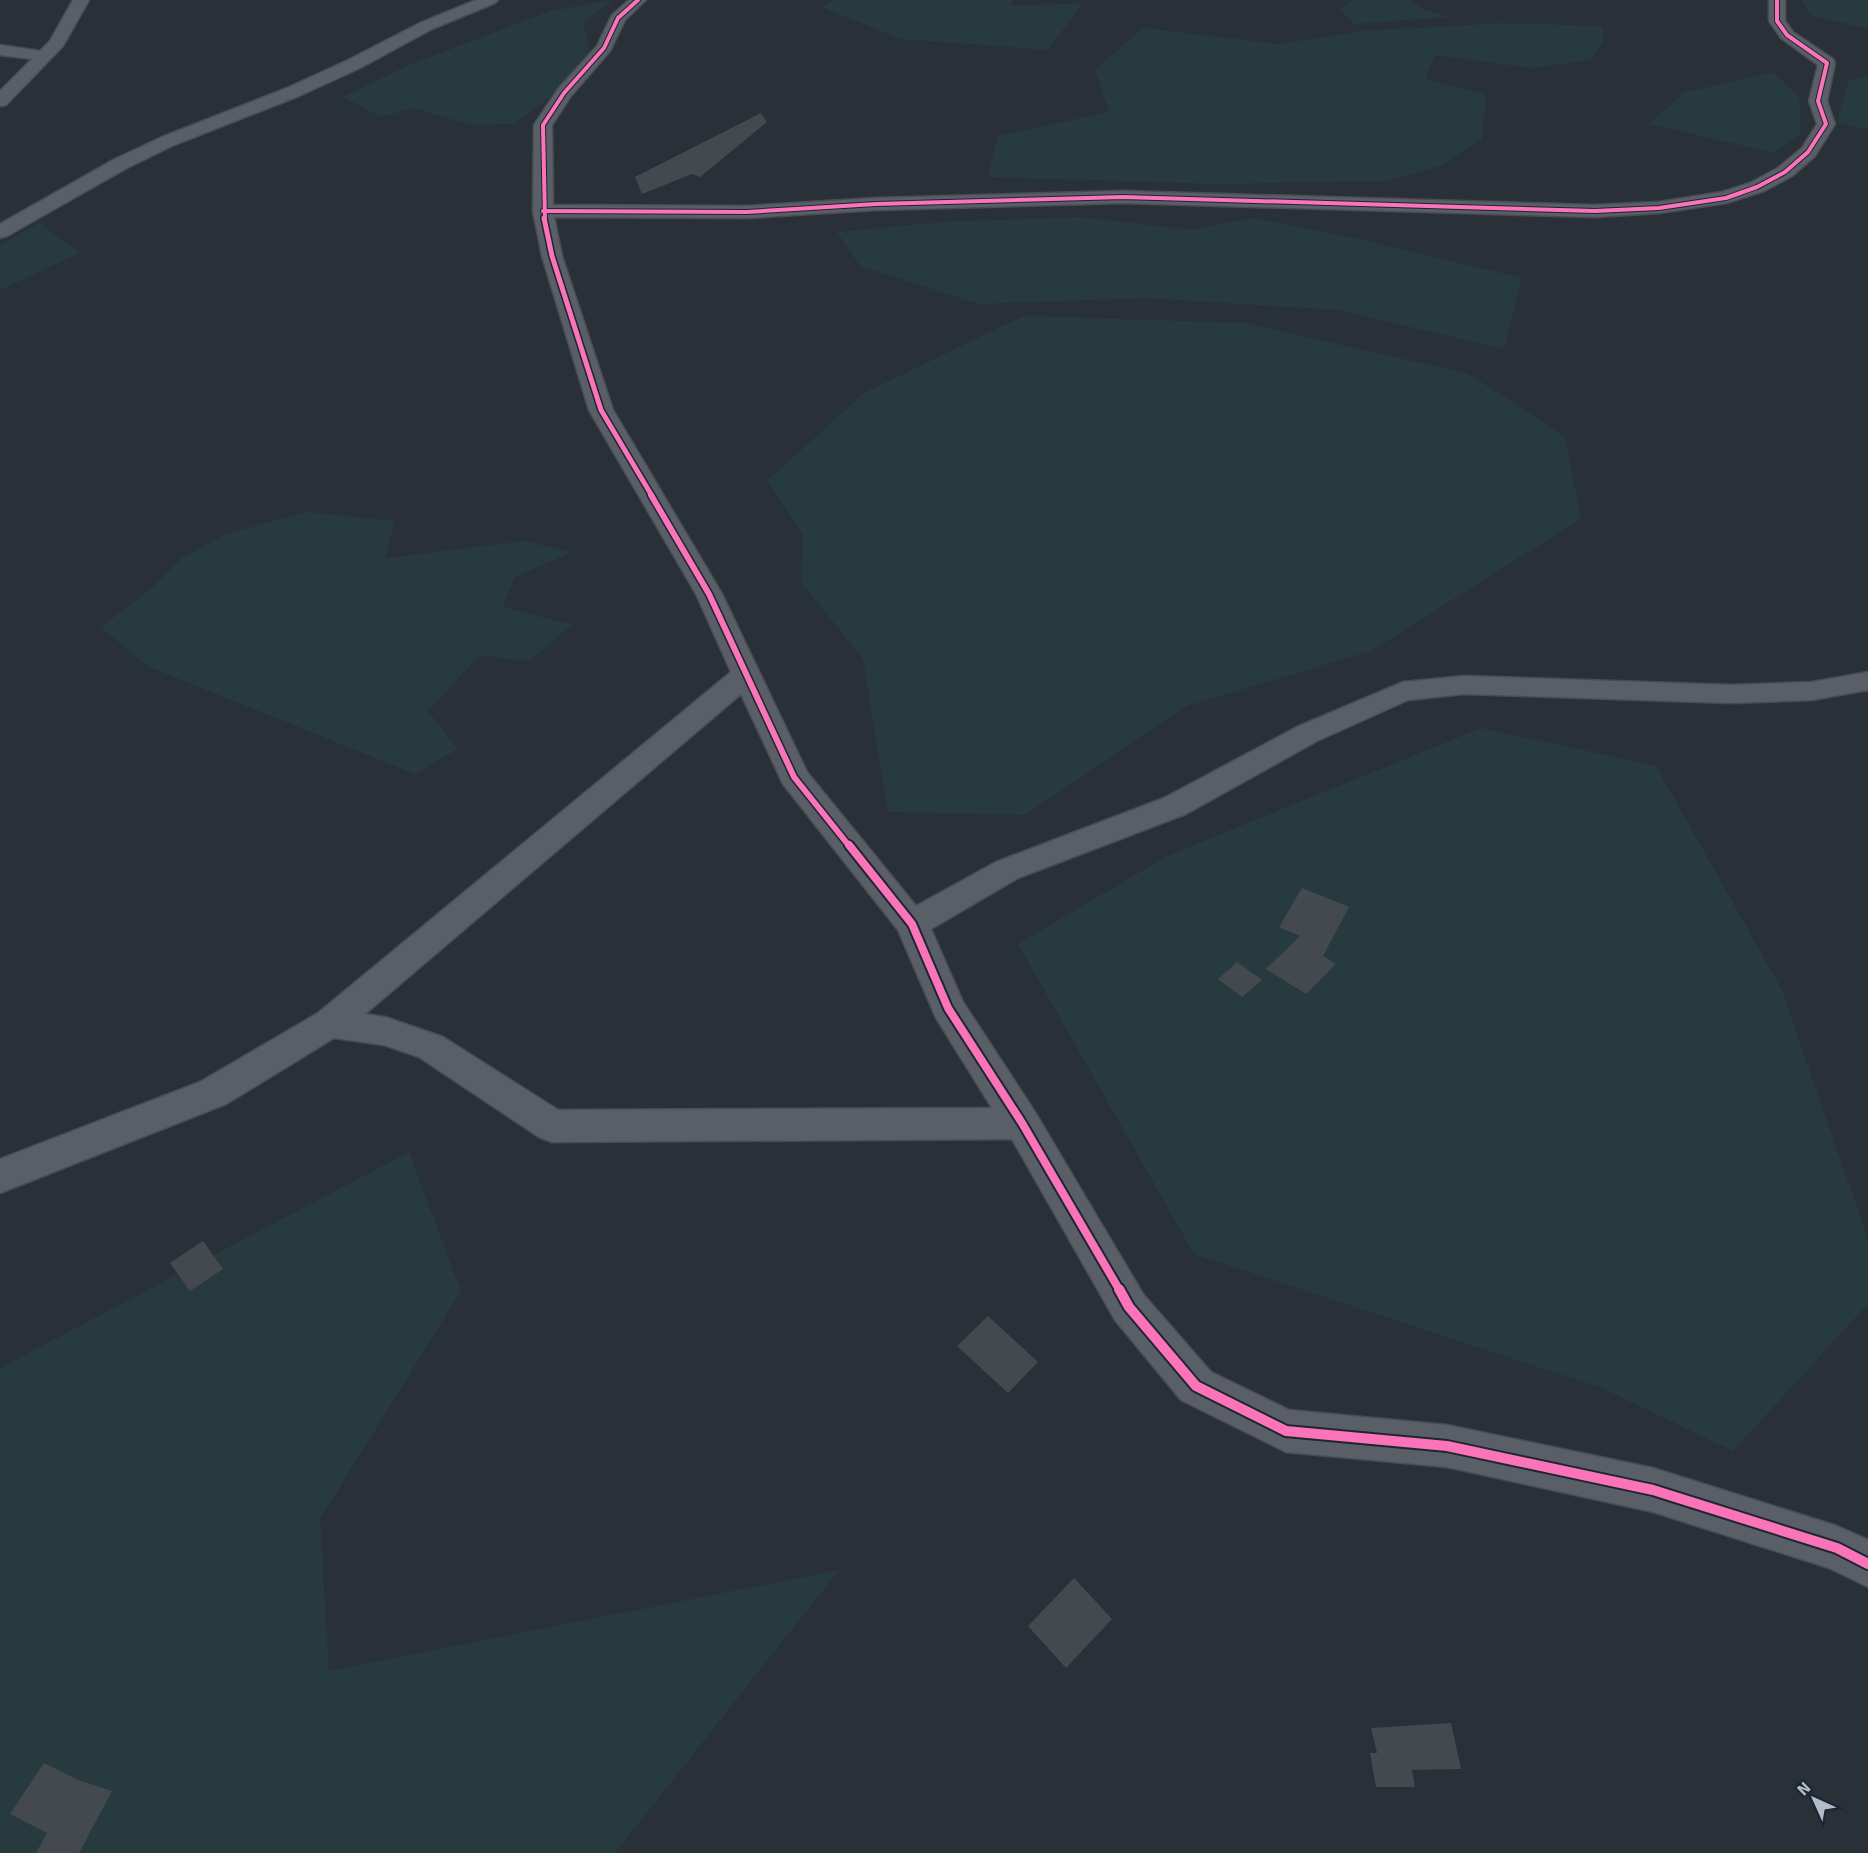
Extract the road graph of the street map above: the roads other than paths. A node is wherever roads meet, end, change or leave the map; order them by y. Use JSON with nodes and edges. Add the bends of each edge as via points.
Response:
{"nodes":[{"id":1,"x":81,"y":0,"type":"edge"},
{"id":2,"x":490,"y":0,"type":"edge"},
{"id":3,"x":638,"y":0,"type":"edge"},
{"id":4,"x":1776,"y":0,"type":"edge"},
{"id":5,"x":0,"y":50,"type":"edge"},
{"id":6,"x":43,"y":56,"type":"junction"},
{"id":7,"x":0,"y":100,"type":"edge"},
{"id":8,"x":543,"y":211,"type":"junction"},
{"id":9,"x":0,"y":232,"type":"edge"},
{"id":10,"x":746,"y":675,"type":"junction"},
{"id":11,"x":1868,"y":681,"type":"edge"},
{"id":12,"x":912,"y":924,"type":"junction"},
{"id":13,"x":330,"y":1023,"type":"junction"},
{"id":14,"x":1022,"y":1123,"type":"junction"},
{"id":15,"x":0,"y":1176,"type":"edge"},
{"id":16,"x":1868,"y":1564,"type":"edge"}],
"edges":[{"from":1,"to":6,"type":"street","via":[[57,43]]},
{"from":2,"to":9,"type":"street","via":[[293,92],[168,141]]},
{"from":3,"to":8,"type":"street","via":[[618,18],[604,48],[564,93],[543,125]]},
{"from":4,"to":8,"type":"street","via":[[1778,21],[1787,35],[1827,63],[1818,101],[1826,124],[1820,138],[1790,171],[1720,200],[1671,208],[1595,211],[1123,196],[747,212]]},
{"from":5,"to":6,"type":"street"},
{"from":6,"to":7,"type":"street"},
{"from":8,"to":10,"type":"street","via":[[552,256],[601,410],[709,594]]},
{"from":10,"to":12,"type":"street","via":[[794,777]]},
{"from":10,"to":13,"type":"street"},
{"from":11,"to":12,"type":"street","via":[[1812,691],[1732,694],[1464,685],[1403,691],[1307,734],[1175,806],[1007,870]]},
{"from":12,"to":14,"type":"street","via":[[948,1008]]},
{"from":13,"to":14,"type":"street","via":[[385,1031],[431,1047],[552,1126]]},
{"from":13,"to":15,"type":"street","via":[[213,1093]]},
{"from":14,"to":16,"type":"street","via":[[1129,1307],[1196,1386],[1286,1431],[1448,1446],[1653,1490],[1837,1548]]}]}
